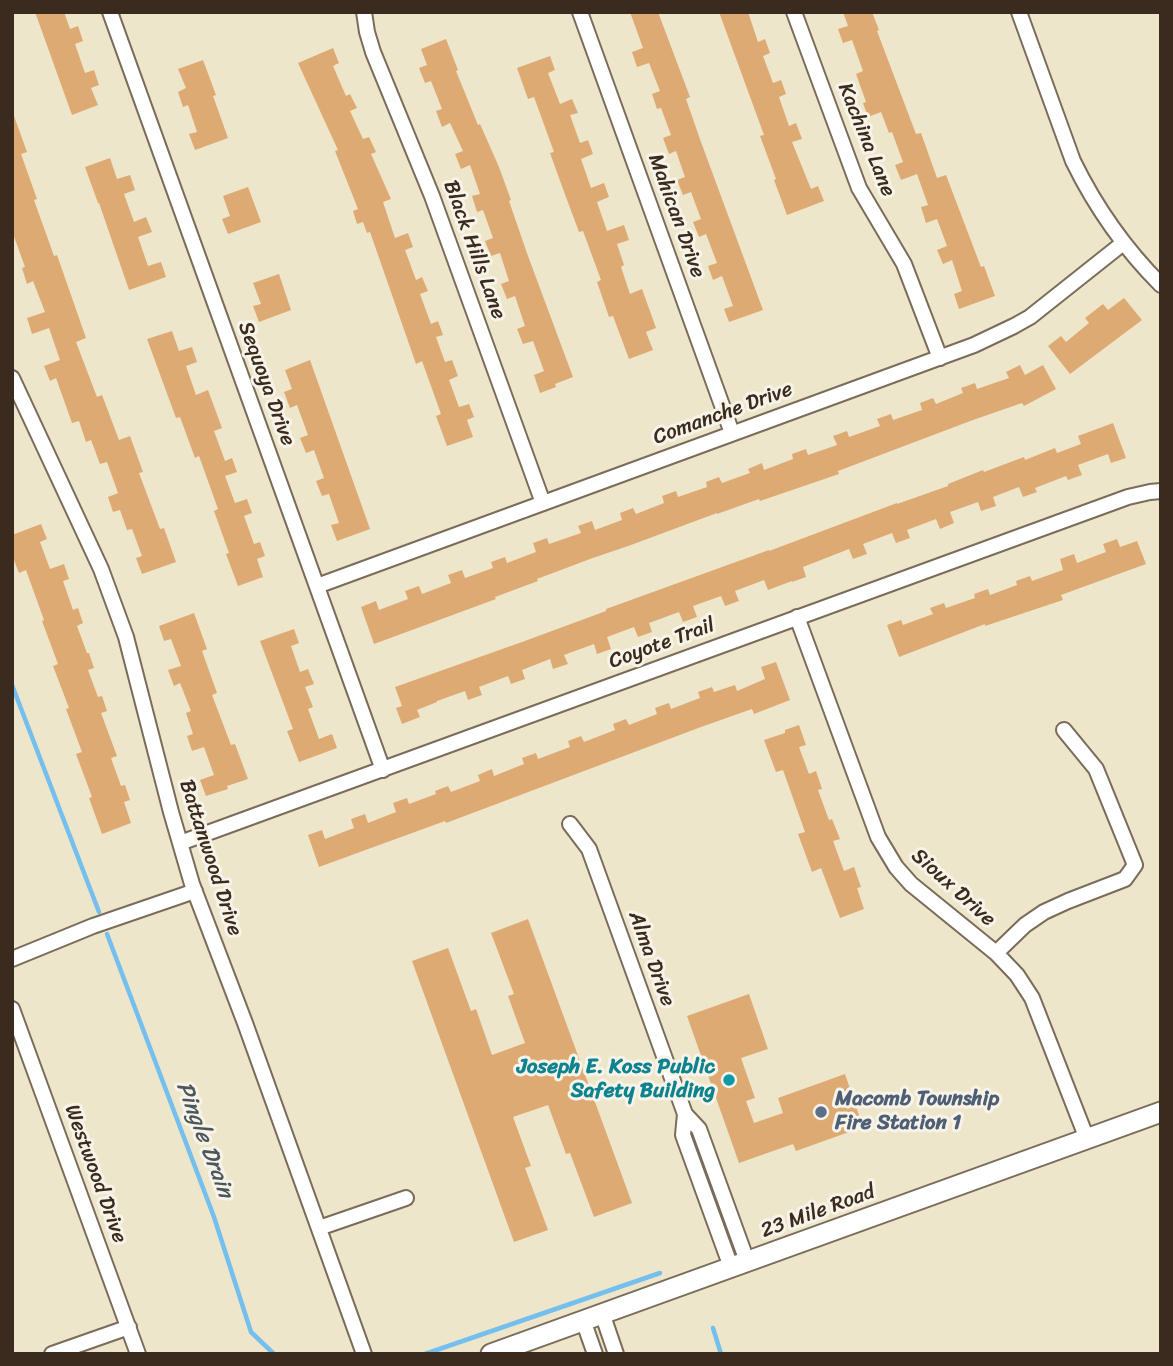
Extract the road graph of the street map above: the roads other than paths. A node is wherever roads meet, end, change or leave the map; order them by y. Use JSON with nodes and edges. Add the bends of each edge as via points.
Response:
{"nodes":[{"id":1,"x":110,"y":12,"type":"edge"},
{"id":2,"x":364,"y":12,"type":"edge"},
{"id":3,"x":580,"y":12,"type":"edge"},
{"id":4,"x":794,"y":12,"type":"edge"},
{"id":5,"x":1019,"y":12,"type":"edge"},
{"id":6,"x":1122,"y":244,"type":"junction"},
{"id":7,"x":1161,"y":285,"type":"edge"},
{"id":8,"x":940,"y":358,"type":"junction"},
{"id":9,"x":12,"y":378,"type":"edge"},
{"id":10,"x":732,"y":433,"type":"junction"},
{"id":11,"x":1161,"y":491,"type":"edge"},
{"id":12,"x":543,"y":503,"type":"junction"},
{"id":13,"x":317,"y":586,"type":"junction"},
{"id":14,"x":797,"y":617,"type":"junction"},
{"id":15,"x":1065,"y":730,"type":"dead end"},
{"id":16,"x":383,"y":770,"type":"junction"},
{"id":17,"x":570,"y":824,"type":"dead end"},
{"id":18,"x":180,"y":843,"type":"junction"},
{"id":19,"x":195,"y":891,"type":"junction"},
{"id":20,"x":996,"y":953,"type":"junction"},
{"id":21,"x":12,"y":959,"type":"edge"},
{"id":22,"x":12,"y":1009,"type":"edge"},
{"id":23,"x":1161,"y":1112,"type":"edge"},
{"id":24,"x":1087,"y":1139,"type":"junction"},
{"id":25,"x":407,"y":1198,"type":"dead end"},
{"id":26,"x":319,"y":1228,"type":"junction"},
{"id":27,"x":739,"y":1264,"type":"junction"},
{"id":28,"x":602,"y":1313,"type":"junction"},
{"id":29,"x":583,"y":1320,"type":"junction"},
{"id":30,"x":129,"y":1327,"type":"junction"},
{"id":31,"x":52,"y":1354,"type":"edge"},
{"id":32,"x":138,"y":1354,"type":"edge"},
{"id":33,"x":365,"y":1354,"type":"edge"},
{"id":34,"x":491,"y":1354,"type":"edge"},
{"id":35,"x":595,"y":1354,"type":"edge"},
{"id":36,"x":616,"y":1354,"type":"edge"}],
"edges":[{"from":1,"to":13,"type":"street","name":"Sequoya Drive"},
{"from":2,"to":12,"type":"street","name":"Black Hills Lane","via":[[373,52],[432,195]]},
{"from":3,"to":10,"type":"street","name":"Mahican Drive"},
{"from":4,"to":8,"type":"street","name":"Kachina Lane","via":[[855,179],[897,249]]},
{"from":5,"to":6,"type":"street","via":[[1073,161]]},
{"from":6,"to":7,"type":"street"},
{"from":6,"to":8,"type":"street","name":"Comanche Drive","via":[[1014,327]]},
{"from":8,"to":10,"type":"street","name":"Comanche Drive"},
{"from":9,"to":18,"type":"street","name":"Battanwood Drive","via":[[101,569],[126,637]]},
{"from":10,"to":12,"type":"street","name":"Comanche Drive"},
{"from":11,"to":14,"type":"street","name":"Coyote Trail","via":[[1128,497]]},
{"from":12,"to":13,"type":"street","name":"Comanche Drive"},
{"from":13,"to":16,"type":"street","name":"Sequoya Drive"},
{"from":14,"to":16,"type":"street","name":"Coyote Trail"},
{"from":14,"to":20,"type":"street","name":"Sioux Drive","via":[[887,854],[911,884]]},
{"from":15,"to":20,"type":"street","via":[[1096,769],[1135,865],[1125,879],[1045,912]]},
{"from":16,"to":18,"type":"street","name":"Coyote Trail"},
{"from":17,"to":27,"type":"street","name":"Alma Drive","via":[[589,849],[685,1114],[683,1135]]},
{"from":18,"to":19,"type":"street","name":"Battanwood Drive"},
{"from":19,"to":21,"type":"street"},
{"from":19,"to":26,"type":"street","name":"Battanwood Drive"},
{"from":20,"to":24,"type":"street","name":"Sioux Drive","via":[[1032,998]]},
{"from":22,"to":30,"type":"street","name":"Westwood Drive"},
{"from":23,"to":24,"type":"main road","name":"23 Mile Road"},
{"from":24,"to":27,"type":"main road","name":"23 Mile Road"},
{"from":25,"to":26,"type":"street"},
{"from":26,"to":33,"type":"street","name":"Battanwood Drive"},
{"from":27,"to":28,"type":"main road","name":"23 Mile Road"},
{"from":28,"to":29,"type":"main road","name":"23 Mile Road"},
{"from":28,"to":36,"type":"street"},
{"from":29,"to":34,"type":"main road","name":"23 Mile Road"},
{"from":29,"to":35,"type":"street"},
{"from":30,"to":31,"type":"street"},
{"from":30,"to":32,"type":"street","name":"Westwood Drive"}]}
